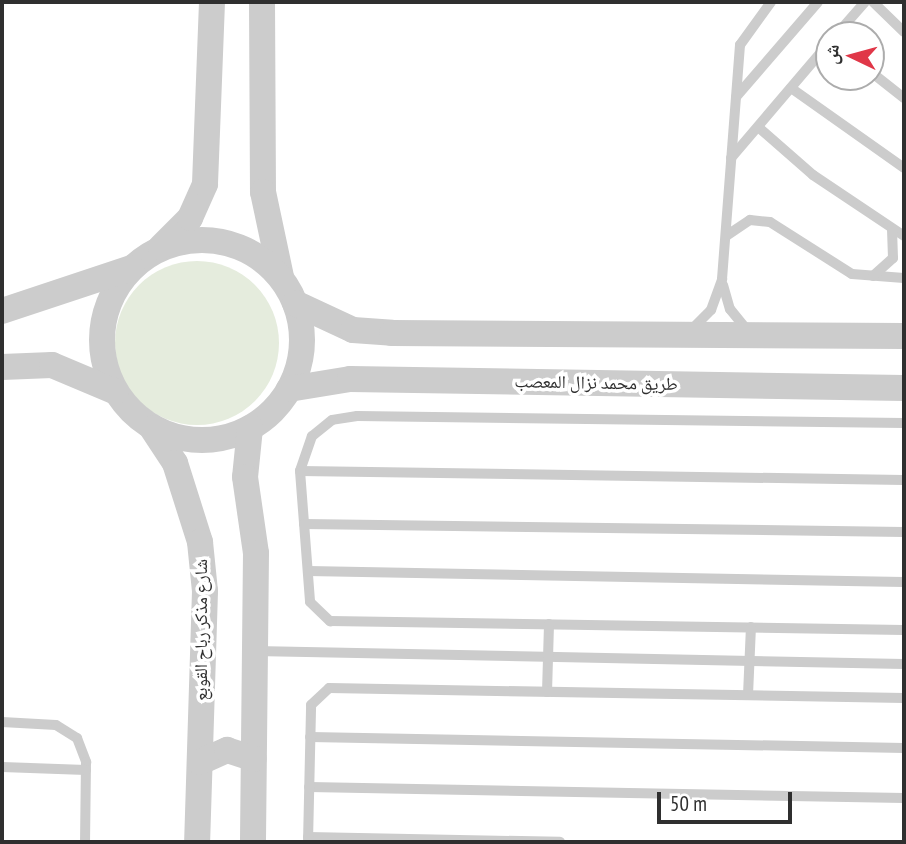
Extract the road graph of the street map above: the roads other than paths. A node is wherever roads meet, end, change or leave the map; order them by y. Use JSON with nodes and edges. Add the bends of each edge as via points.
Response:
{"nodes":[{"id":1,"x":212,"y":2,"type":"edge"},
{"id":2,"x":262,"y":2,"type":"edge"},
{"id":3,"x":771,"y":2,"type":"edge"},
{"id":4,"x":818,"y":2,"type":"edge"},
{"id":5,"x":865,"y":2,"type":"edge"},
{"id":6,"x":873,"y":2,"type":"edge"},
{"id":7,"x":848,"y":21,"type":"edge"},
{"id":8,"x":904,"y":32,"type":"edge"},
{"id":9,"x":815,"y":60,"type":"edge"},
{"id":10,"x":885,"y":83,"type":"edge"},
{"id":11,"x":791,"y":88,"type":"junction"},
{"id":12,"x":736,"y":97,"type":"junction"},
{"id":13,"x":904,"y":98,"type":"edge"},
{"id":14,"x":758,"y":127,"type":"junction"},
{"id":15,"x":731,"y":158,"type":"junction"},
{"id":16,"x":904,"y":168,"type":"edge"},
{"id":17,"x":892,"y":229,"type":"junction"},
{"id":18,"x":726,"y":236,"type":"junction"},
{"id":19,"x":904,"y":236,"type":"edge"},
{"id":20,"x":161,"y":247,"type":"junction"},
{"id":21,"x":132,"y":267,"type":"junction"},
{"id":22,"x":871,"y":277,"type":"junction"},
{"id":23,"x":282,"y":278,"type":"junction"},
{"id":24,"x":904,"y":278,"type":"edge"},
{"id":25,"x":722,"y":279,"type":"junction"},
{"id":26,"x":295,"y":303,"type":"junction"},
{"id":27,"x":2,"y":311,"type":"edge"},
{"id":28,"x":687,"y":333,"type":"junction"},
{"id":29,"x":751,"y":333,"type":"junction"},
{"id":30,"x":904,"y":336,"type":"edge"},
{"id":31,"x":2,"y":367,"type":"edge"},
{"id":32,"x":904,"y":388,"type":"edge"},
{"id":33,"x":289,"y":389,"type":"junction"},
{"id":34,"x":116,"y":392,"type":"junction"},
{"id":35,"x":904,"y":423,"type":"edge"},
{"id":36,"x":152,"y":428,"type":"junction"},
{"id":37,"x":250,"y":428,"type":"junction"},
{"id":38,"x":300,"y":471,"type":"junction"},
{"id":39,"x":904,"y":480,"type":"edge"},
{"id":40,"x":304,"y":524,"type":"junction"},
{"id":41,"x":904,"y":532,"type":"edge"},
{"id":42,"x":308,"y":571,"type":"junction"},
{"id":43,"x":904,"y":582,"type":"edge"},
{"id":44,"x":549,"y":624,"type":"junction"},
{"id":45,"x":751,"y":627,"type":"junction"},
{"id":46,"x":904,"y":630,"type":"edge"},
{"id":47,"x":255,"y":651,"type":"junction"},
{"id":48,"x":548,"y":657,"type":"junction"},
{"id":49,"x":749,"y":661,"type":"junction"},
{"id":50,"x":904,"y":664,"type":"edge"},
{"id":51,"x":547,"y":692,"type":"junction"},
{"id":52,"x":748,"y":695,"type":"junction"},
{"id":53,"x":904,"y":698,"type":"edge"},
{"id":54,"x":2,"y":722,"type":"edge"},
{"id":55,"x":310,"y":737,"type":"junction"},
{"id":56,"x":904,"y":748,"type":"edge"},
{"id":57,"x":254,"y":758,"type":"junction"},
{"id":58,"x":200,"y":762,"type":"junction"},
{"id":59,"x":2,"y":767,"type":"edge"},
{"id":60,"x":86,"y":770,"type":"junction"},
{"id":61,"x":309,"y":787,"type":"junction"},
{"id":62,"x":904,"y":798,"type":"edge"},
{"id":63,"x":308,"y":840,"type":"edge"},
{"id":64,"x":85,"y":842,"type":"edge"},
{"id":65,"x":197,"y":842,"type":"edge"},
{"id":66,"x":253,"y":842,"type":"edge"},
{"id":67,"x":560,"y":842,"type":"edge"}],
"edges":[{"from":1,"to":20,"type":"street","via":[[205,184],[190,218]]},
{"from":2,"to":23,"type":"street","via":[[263,192]]},
{"from":3,"to":12,"type":"lane","via":[[740,46]]},
{"from":4,"to":12,"type":"lane"},
{"from":5,"to":7,"type":"lane"},
{"from":6,"to":8,"type":"lane"},
{"from":9,"to":11,"type":"lane"},
{"from":10,"to":13,"type":"lane"},
{"from":11,"to":14,"type":"lane"},
{"from":11,"to":16,"type":"lane"},
{"from":12,"to":15,"type":"lane"},
{"from":14,"to":15,"type":"lane"},
{"from":14,"to":17,"type":"lane"},
{"from":15,"to":18,"type":"lane"},
{"from":17,"to":19,"type":"lane"},
{"from":17,"to":22,"type":"lane","via":[[893,258]]},
{"from":18,"to":22,"type":"lane","via":[[741,223],[770,222],[845,271]]},
{"from":18,"to":25,"type":"lane"},
{"from":20,"to":21,"type":"street"},
{"from":20,"to":23,"type":"street","via":[[187,240],[226,243],[263,259]]},
{"from":21,"to":27,"type":"street"},
{"from":21,"to":34,"type":"street","via":[[112,294],[102,327],[103,361]]},
{"from":22,"to":24,"type":"lane"},
{"from":23,"to":26,"type":"street"},
{"from":25,"to":28,"type":"lane","via":[[711,310]]},
{"from":25,"to":29,"type":"lane","via":[[730,310]]},
{"from":26,"to":28,"type":"street","via":[[353,330],[392,333]]},
{"from":26,"to":33,"type":"street","via":[[302,332]]},
{"from":28,"to":29,"type":"street"},
{"from":29,"to":30,"type":"street"},
{"from":31,"to":34,"type":"street","via":[[52,365]]},
{"from":32,"to":33,"type":"street","name":"طريق محمد نزال المعصب","via":[[350,379]]},
{"from":33,"to":37,"type":"street"},
{"from":34,"to":36,"type":"street"},
{"from":35,"to":38,"type":"lane","via":[[344,416],[312,436]]},
{"from":36,"to":37,"type":"street","via":[[184,439],[218,439]]},
{"from":36,"to":58,"type":"street","name":"شارع مذكر رباح القوبع","via":[[175,463],[200,542]]},
{"from":37,"to":47,"type":"street","via":[[245,477],[256,553]]},
{"from":38,"to":39,"type":"lane"},
{"from":38,"to":40,"type":"lane"},
{"from":40,"to":41,"type":"lane"},
{"from":40,"to":42,"type":"lane"},
{"from":42,"to":43,"type":"lane"},
{"from":42,"to":44,"type":"lane","via":[[313,609],[330,621]]},
{"from":44,"to":45,"type":"lane"},
{"from":44,"to":48,"type":"lane"},
{"from":45,"to":46,"type":"lane"},
{"from":45,"to":49,"type":"lane"},
{"from":47,"to":48,"type":"lane"},
{"from":47,"to":57,"type":"street"},
{"from":48,"to":49,"type":"lane"},
{"from":48,"to":51,"type":"lane"},
{"from":49,"to":50,"type":"lane"},
{"from":49,"to":52,"type":"lane"},
{"from":51,"to":52,"type":"lane"},
{"from":51,"to":55,"type":"lane","via":[[329,688],[313,699]]},
{"from":52,"to":53,"type":"lane"},
{"from":54,"to":60,"type":"lane","via":[[64,728],[82,745]]},
{"from":55,"to":56,"type":"lane"},
{"from":55,"to":61,"type":"lane"},
{"from":57,"to":58,"type":"street","via":[[227,750]]},
{"from":57,"to":66,"type":"street"},
{"from":58,"to":65,"type":"street","name":"شارع مذكر رباح القوبع"},
{"from":59,"to":60,"type":"lane"},
{"from":60,"to":64,"type":"lane"},
{"from":61,"to":62,"type":"lane"},
{"from":61,"to":63,"type":"lane"},
{"from":63,"to":67,"type":"lane"}]}
